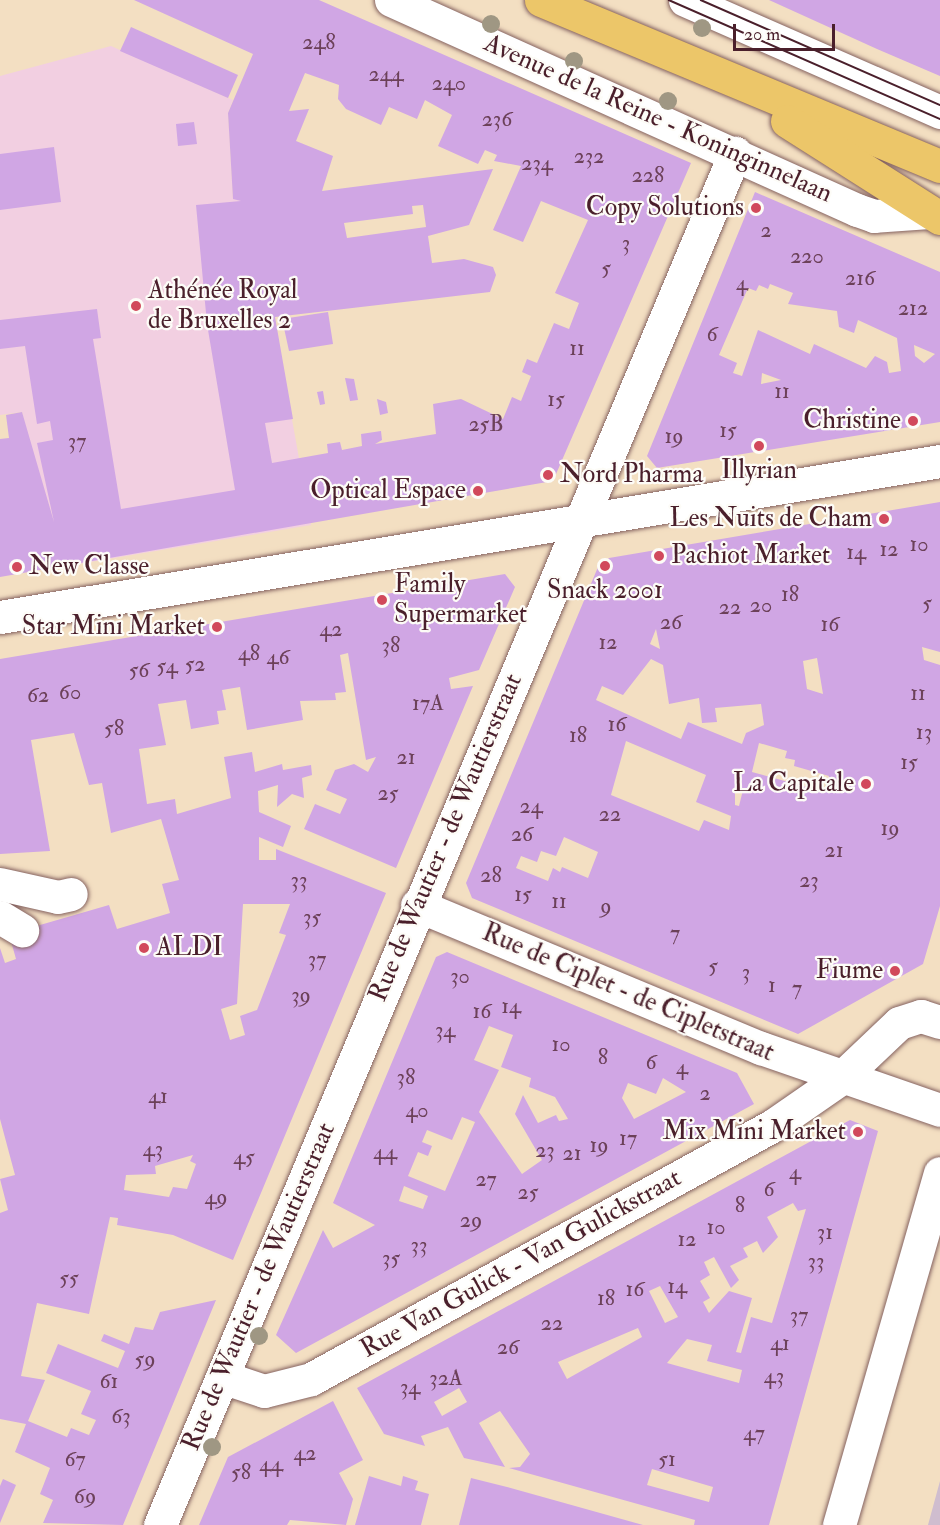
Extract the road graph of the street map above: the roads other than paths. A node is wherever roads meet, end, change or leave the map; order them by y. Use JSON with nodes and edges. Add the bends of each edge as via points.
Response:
{"nodes":[{"id":1,"x":392,"y":0,"type":"edge"},
{"id":2,"x":541,"y":0,"type":"edge"},
{"id":3,"x":685,"y":0,"type":"edge"},
{"id":4,"x":725,"y":81,"type":"junction"},
{"id":5,"x":940,"y":112,"type":"edge"},
{"id":6,"x":735,"y":153,"type":"junction"},
{"id":7,"x":940,"y":166,"type":"edge"},
{"id":8,"x":934,"y":215,"type":"edge"},
{"id":9,"x":940,"y":461,"type":"edge"},
{"id":10,"x":580,"y":522,"type":"junction"},
{"id":11,"x":0,"y":617,"type":"edge"},
{"id":12,"x":0,"y":884,"type":"edge"},
{"id":13,"x":71,"y":894,"type":"dead end"},
{"id":14,"x":417,"y":905,"type":"junction"},
{"id":15,"x":940,"y":1022,"type":"edge"},
{"id":16,"x":840,"y":1079,"type":"junction"},
{"id":17,"x":940,"y":1110,"type":"edge"},
{"id":18,"x":940,"y":1173,"type":"edge"},
{"id":19,"x":222,"y":1377,"type":"junction"},
{"id":20,"x":160,"y":1525,"type":"edge"},
{"id":21,"x":838,"y":1525,"type":"edge"}],
"edges":[{"from":1,"to":6,"type":"street","name":"Avenue de la Reine - Koninginnelaan"},
{"from":2,"to":4,"type":"main road","name":"Avenue de la Reine - Koninginnelaan"},
{"from":3,"to":5,"type":"street"},
{"from":4,"to":7,"type":"main road","name":"Avenue de la Reine - Koninginnelaan"},
{"from":4,"to":8,"type":"main road","name":"Avenue de la Reine - Koninginnelaan"},
{"from":6,"to":8,"type":"street","name":"Avenue de la Reine - Koninginnelaan","via":[[874,216]]},
{"from":6,"to":10,"type":"street","name":"Rue de Wautier - de Wautierstraat"},
{"from":9,"to":10,"type":"street"},
{"from":10,"to":11,"type":"street"},
{"from":10,"to":14,"type":"street","name":"Rue de Wautier - de Wautierstraat"},
{"from":12,"to":13,"type":"street","via":[[58,897]]},
{"from":14,"to":16,"type":"street","name":"Rue de Ciplet - de Cipletstraat"},
{"from":14,"to":19,"type":"street","name":"Rue de Wautier - de Wautierstraat"},
{"from":15,"to":16,"type":"street","name":"Rue Van Gulick - Van Gulickstraat","via":[[921,1016],[899,1023]]},
{"from":16,"to":17,"type":"street","via":[[899,1093]]},
{"from":16,"to":19,"type":"street","name":"Rue Van Gulick - Van Gulickstraat","via":[[772,1125],[311,1378],[264,1391]]},
{"from":18,"to":21,"type":"street"},
{"from":19,"to":20,"type":"street","name":"Rue de Wautier - de Wautierstraat"}]}
